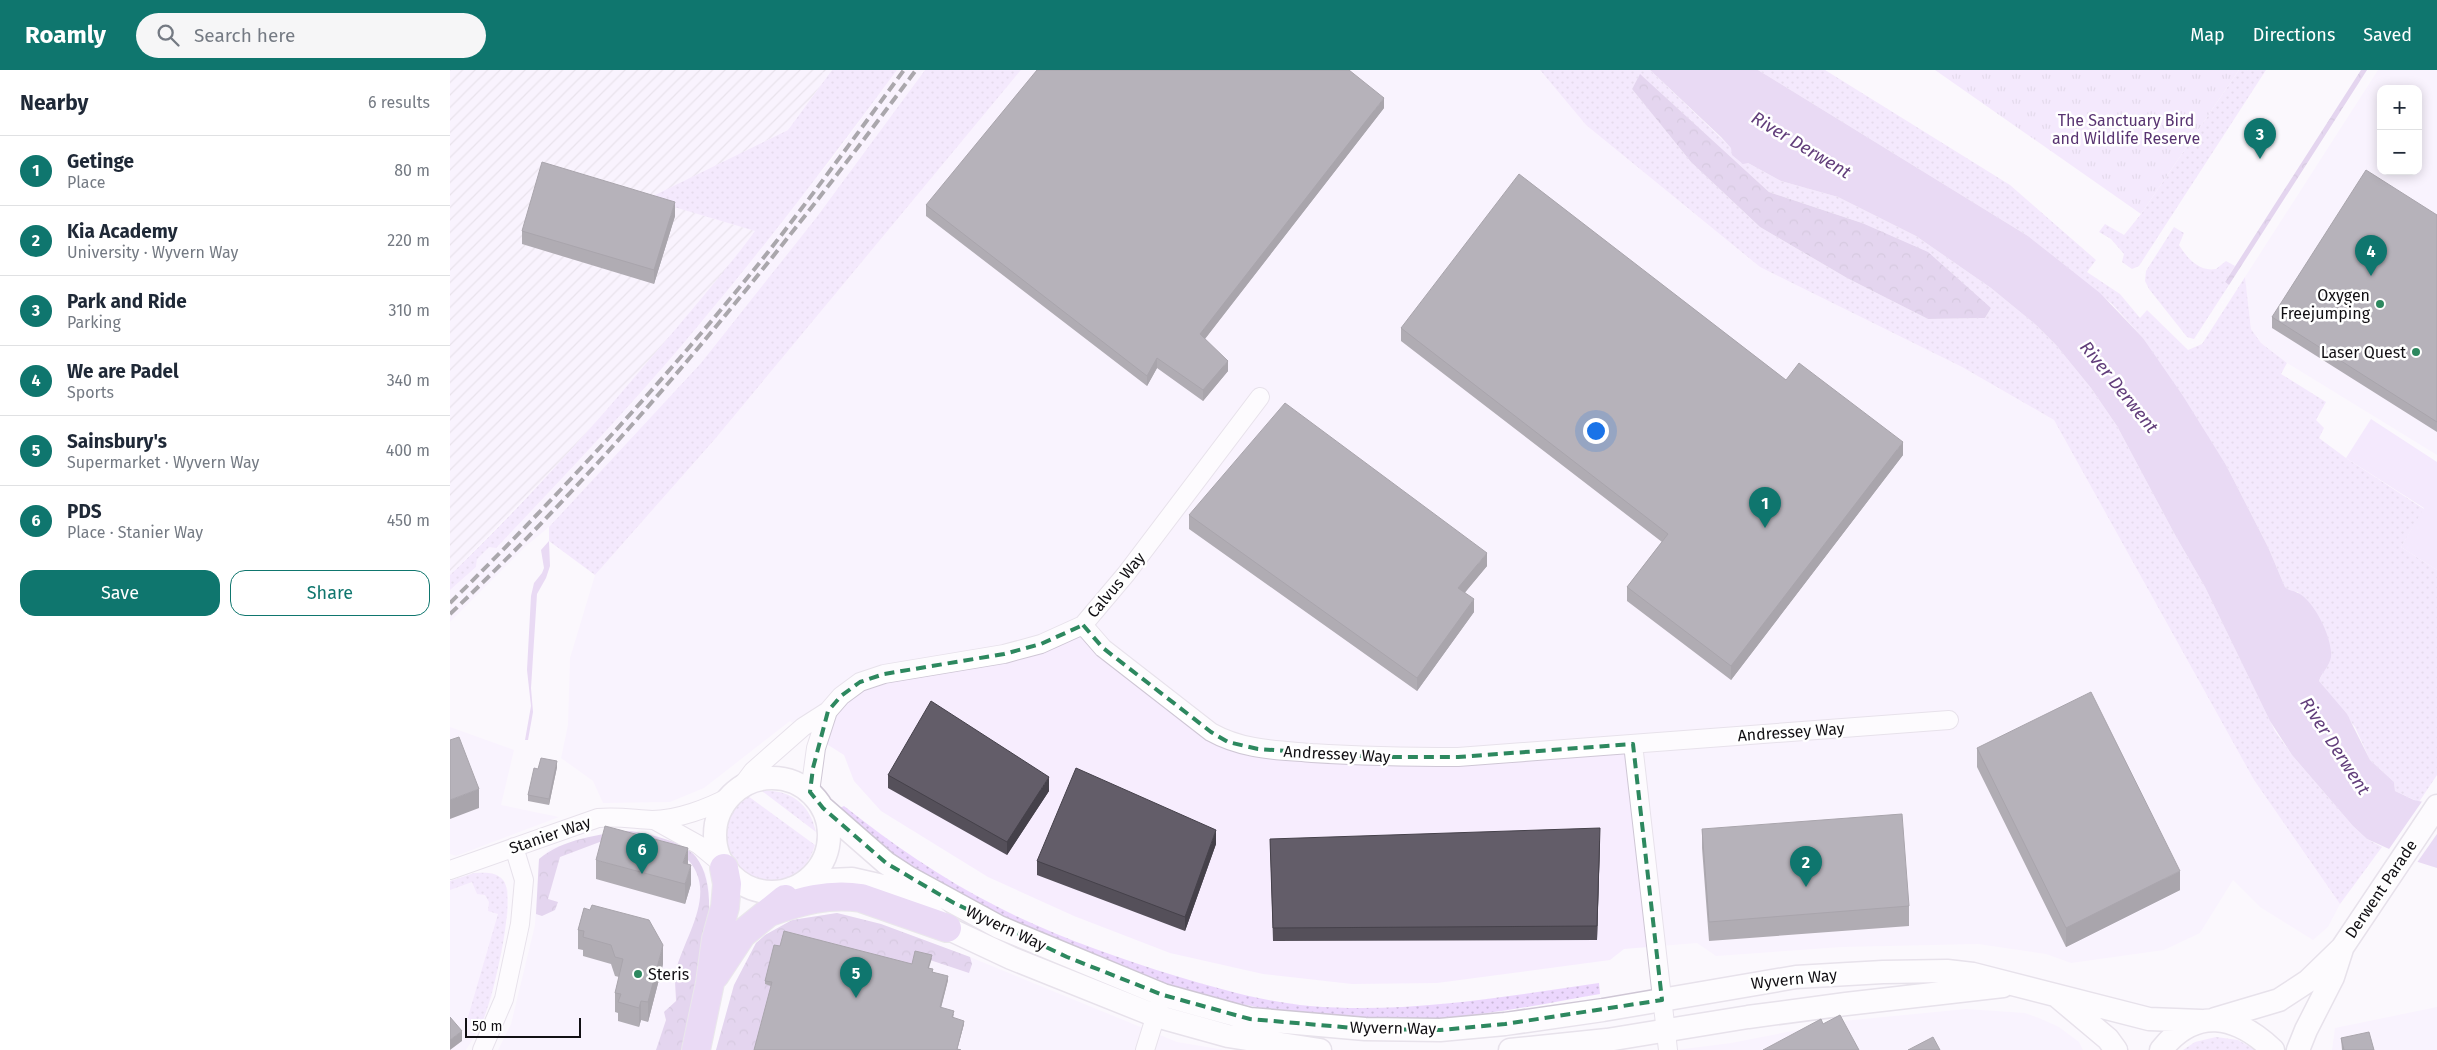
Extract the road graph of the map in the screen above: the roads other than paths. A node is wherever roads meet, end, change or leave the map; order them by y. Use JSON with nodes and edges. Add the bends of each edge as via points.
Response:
{"nodes":[{"id":1,"x":1260,"y":397,"type":"dead end"},
{"id":2,"x":1083,"y":624,"type":"junction"},
{"id":3,"x":828,"y":711,"type":"junction"},
{"id":4,"x":1949,"y":720,"type":"dead end"},
{"id":5,"x":1633,"y":744,"type":"junction"},
{"id":6,"x":736,"y":792,"type":"junction"},
{"id":7,"x":816,"y":800,"type":"junction"},
{"id":8,"x":2437,"y":806,"type":"edge"},
{"id":9,"x":654,"y":820,"type":"junction"},
{"id":10,"x":514,"y":847,"type":"junction"},
{"id":11,"x":723,"y":866,"type":"junction"},
{"id":12,"x":450,"y":870,"type":"edge"},
{"id":13,"x":805,"y":883,"type":"junction"},
{"id":14,"x":770,"y":912,"type":"junction"},
{"id":15,"x":947,"y":928,"type":"junction"},
{"id":16,"x":2345,"y":944,"type":"junction"},
{"id":17,"x":710,"y":983,"type":"junction"},
{"id":18,"x":2012,"y":985,"type":"junction"},
{"id":19,"x":1163,"y":995,"type":"junction"},
{"id":20,"x":2057,"y":996,"type":"junction"},
{"id":21,"x":1662,"y":1000,"type":"junction"},
{"id":22,"x":1156,"y":1016,"type":"junction"},
{"id":23,"x":2208,"y":1020,"type":"junction"},
{"id":24,"x":1667,"y":1040,"type":"edge"},
{"id":25,"x":482,"y":1050,"type":"edge"},
{"id":26,"x":696,"y":1050,"type":"edge"},
{"id":27,"x":1145,"y":1050,"type":"edge"},
{"id":28,"x":1320,"y":1050,"type":"edge"},
{"id":29,"x":1510,"y":1050,"type":"edge"},
{"id":30,"x":2116,"y":1050,"type":"edge"},
{"id":31,"x":2161,"y":1050,"type":"edge"},
{"id":32,"x":2273,"y":1050,"type":"edge"},
{"id":33,"x":2298,"y":1050,"type":"edge"}],
"edges":[{"from":1,"to":2,"type":"street","name":"Calvus Way","via":[[1126,574]]},
{"from":2,"to":3,"type":"street","name":"Calvus Way","via":[[1041,644],[1004,654],[884,674],[860,682]]},
{"from":2,"to":5,"type":"street","name":"Andressey Way","via":[[1103,648],[1211,732],[1228,742],[1258,749],[1376,757],[1458,757]]},
{"from":3,"to":6,"type":"street","via":[[794,734],[753,771]]},
{"from":3,"to":7,"type":"street","via":[[816,748]]},
{"from":4,"to":5,"type":"street","name":"Andressey Way"},
{"from":5,"to":21,"type":"street"},
{"from":6,"to":7,"type":"street","via":[[764,778],[776,778],[800,785]]},
{"from":6,"to":9,"type":"street","name":"Stanier Way","via":[[711,807]]},
{"from":6,"to":11,"type":"street","via":[[723,807],[715,833],[715,844]]},
{"from":7,"to":13,"type":"street","via":[[830,830],[827,854],[815,874]]},
{"from":7,"to":19,"type":"street","name":"Wyvern Way","via":[[886,863],[954,904],[1058,953]]},
{"from":8,"to":16,"type":"street","name":"Derwent Parade"},
{"from":9,"to":10,"type":"street","name":"Stanier Way","via":[[617,816],[598,818]]},
{"from":9,"to":11,"type":"street","name":"Stanier Way","via":[[699,845]]},
{"from":10,"to":12,"type":"street","name":"Stanier Way"},
{"from":10,"to":25,"type":"street","via":[[524,880],[520,924],[504,999]]},
{"from":11,"to":13,"type":"street","via":[[739,881],[765,890]]},
{"from":11,"to":17,"type":"highway","via":[[726,902]]},
{"from":13,"to":14,"type":"highway"},
{"from":13,"to":15,"type":"street","name":"Wyvern Way","via":[[852,879],[887,887],[923,907]]},
{"from":14,"to":15,"type":"highway","via":[[805,900],[849,896]]},
{"from":14,"to":17,"type":"highway","via":[[742,934]]},
{"from":15,"to":22,"type":"street","name":"Wyvern Way","via":[[1011,958]]},
{"from":16,"to":23,"type":"street","name":"Derwent Parade","via":[[2308,981],[2279,1000]]},
{"from":16,"to":33,"type":"street","name":"Derwent Parade"},
{"from":17,"to":26,"type":"highway"},
{"from":18,"to":20,"type":"street","name":"Wyvern Way"},
{"from":18,"to":21,"type":"street","name":"Wyvern Way","via":[[1973,974],[1947,971],[1883,972],[1796,977]]},
{"from":18,"to":24,"type":"street","name":"Wyvern Way","via":[[1846,1004]]},
{"from":19,"to":21,"type":"street","name":"Wyvern Way","via":[[1250,1019],[1365,1029],[1440,1030],[1506,1024]]},
{"from":19,"to":22,"type":"street"},
{"from":20,"to":23,"type":"street","name":"Wyvern Way","via":[[2148,1019]]},
{"from":20,"to":30,"type":"street","name":"Wyvern Way","via":[[2108,1039]]},
{"from":21,"to":24,"type":"street"},
{"from":22,"to":27,"type":"street"},
{"from":22,"to":28,"type":"street","name":"Wyvern Way","via":[[1228,1036]]},
{"from":23,"to":31,"type":"street","via":[[2183,1030]]},
{"from":23,"to":32,"type":"street","via":[[2232,1023]]},
{"from":24,"to":29,"type":"street","name":"Wyvern Way","via":[[1606,1040]]}]}
